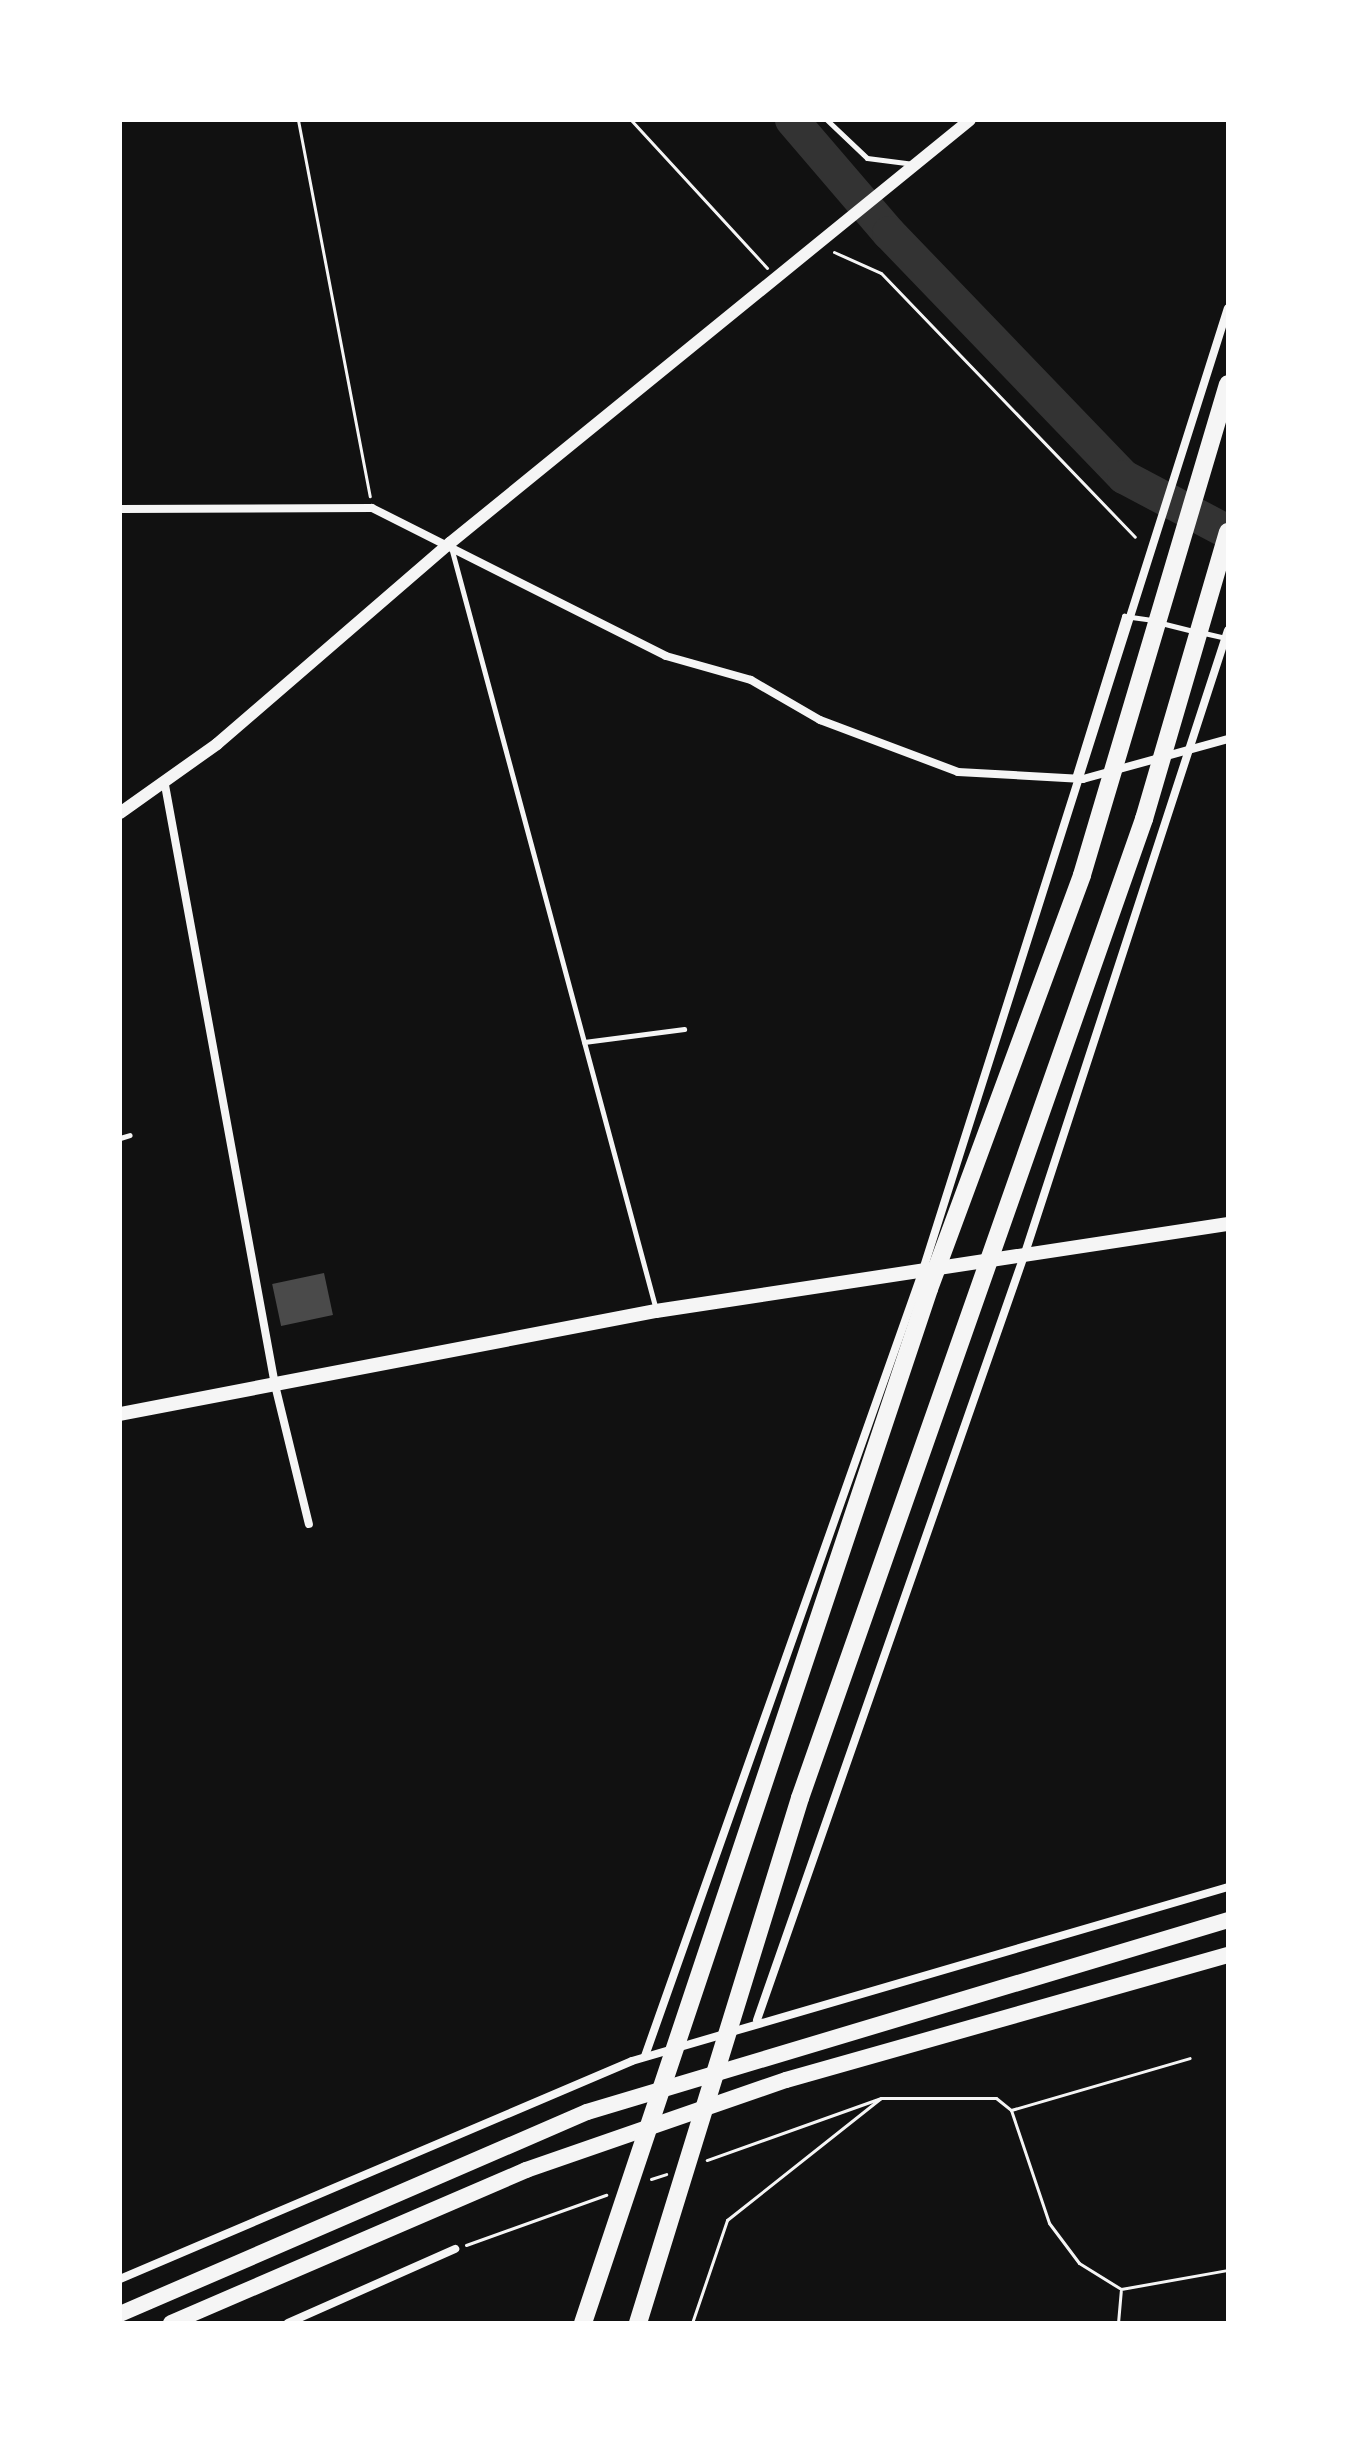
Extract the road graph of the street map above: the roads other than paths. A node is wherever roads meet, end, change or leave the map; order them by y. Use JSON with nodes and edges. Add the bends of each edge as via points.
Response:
{"nodes":[{"id":1,"x":827,"y":120,"type":"edge"},
{"id":2,"x":970,"y":120,"type":"edge"},
{"id":3,"x":915,"y":164,"type":"junction"},
{"id":4,"x":1228,"y":308,"type":"edge"},
{"id":5,"x":1228,"y":384,"type":"edge"},
{"id":6,"x":120,"y":509,"type":"edge"},
{"id":7,"x":1228,"y":532,"type":"edge"},
{"id":8,"x":450,"y":543,"type":"junction"},
{"id":9,"x":1228,"y":630,"type":"edge"},
{"id":10,"x":1228,"y":638,"type":"edge"},
{"id":11,"x":1228,"y":739,"type":"edge"},
{"id":12,"x":1191,"y":751,"type":"junction"},
{"id":13,"x":1078,"y":779,"type":"junction"},
{"id":14,"x":165,"y":785,"type":"junction"},
{"id":15,"x":120,"y":813,"type":"edge"},
{"id":16,"x":684,"y":1029,"type":"dead end"},
{"id":17,"x":584,"y":1042,"type":"junction"},
{"id":18,"x":130,"y":1135,"type":"dead end"},
{"id":19,"x":120,"y":1138,"type":"edge"},
{"id":20,"x":1228,"y":1224,"type":"edge"},
{"id":21,"x":1024,"y":1256,"type":"junction"},
{"id":22,"x":922,"y":1273,"type":"junction"},
{"id":23,"x":656,"y":1311,"type":"junction"},
{"id":24,"x":275,"y":1385,"type":"junction"},
{"id":25,"x":120,"y":1414,"type":"edge"},
{"id":26,"x":309,"y":1524,"type":"dead end"},
{"id":27,"x":1228,"y":1887,"type":"edge"},
{"id":28,"x":1228,"y":1920,"type":"edge"},
{"id":29,"x":1228,"y":1955,"type":"edge"},
{"id":30,"x":757,"y":2020,"type":"junction"},
{"id":31,"x":645,"y":2056,"type":"junction"},
{"id":32,"x":455,"y":2249,"type":"road end"},
{"id":33,"x":120,"y":2279,"type":"edge"},
{"id":34,"x":120,"y":2314,"type":"edge"},
{"id":35,"x":171,"y":2323,"type":"edge"},
{"id":36,"x":288,"y":2323,"type":"edge"},
{"id":37,"x":583,"y":2323,"type":"edge"},
{"id":38,"x":638,"y":2323,"type":"edge"}],
"edges":[{"from":1,"to":3,"type":"lane","via":[[867,158]]},
{"from":2,"to":3,"type":"street"},
{"from":3,"to":8,"type":"street"},
{"from":4,"to":13,"type":"street","via":[[1087,767]]},
{"from":5,"to":37,"type":"highway","via":[[1082,875],[767,1759]]},
{"from":6,"to":8,"type":"street","via":[[372,508]]},
{"from":7,"to":38,"type":"highway","via":[[1144,819],[800,1798]]},
{"from":8,"to":13,"type":"street","via":[[666,656],[751,680],[820,720],[958,772]]},
{"from":8,"to":14,"type":"street"},
{"from":8,"to":17,"type":"lane"},
{"from":9,"to":12,"type":"street"},
{"from":10,"to":13,"type":"lane","via":[[1124,616]]},
{"from":11,"to":12,"type":"street"},
{"from":12,"to":13,"type":"street"},
{"from":12,"to":21,"type":"street"},
{"from":13,"to":22,"type":"street"},
{"from":14,"to":15,"type":"street"},
{"from":14,"to":24,"type":"street"},
{"from":16,"to":17,"type":"lane"},
{"from":17,"to":23,"type":"lane"},
{"from":18,"to":19,"type":"lane"},
{"from":20,"to":21,"type":"main road"},
{"from":21,"to":22,"type":"main road"},
{"from":21,"to":30,"type":"street"},
{"from":22,"to":23,"type":"main road"},
{"from":22,"to":31,"type":"street"},
{"from":23,"to":24,"type":"main road"},
{"from":24,"to":25,"type":"main road"},
{"from":24,"to":26,"type":"street"},
{"from":27,"to":30,"type":"street"},
{"from":28,"to":34,"type":"highway","via":[[587,2112]]},
{"from":29,"to":35,"type":"highway","via":[[786,2080],[612,2140]]},
{"from":30,"to":31,"type":"street"},
{"from":31,"to":33,"type":"street"},
{"from":32,"to":36,"type":"street"}]}
